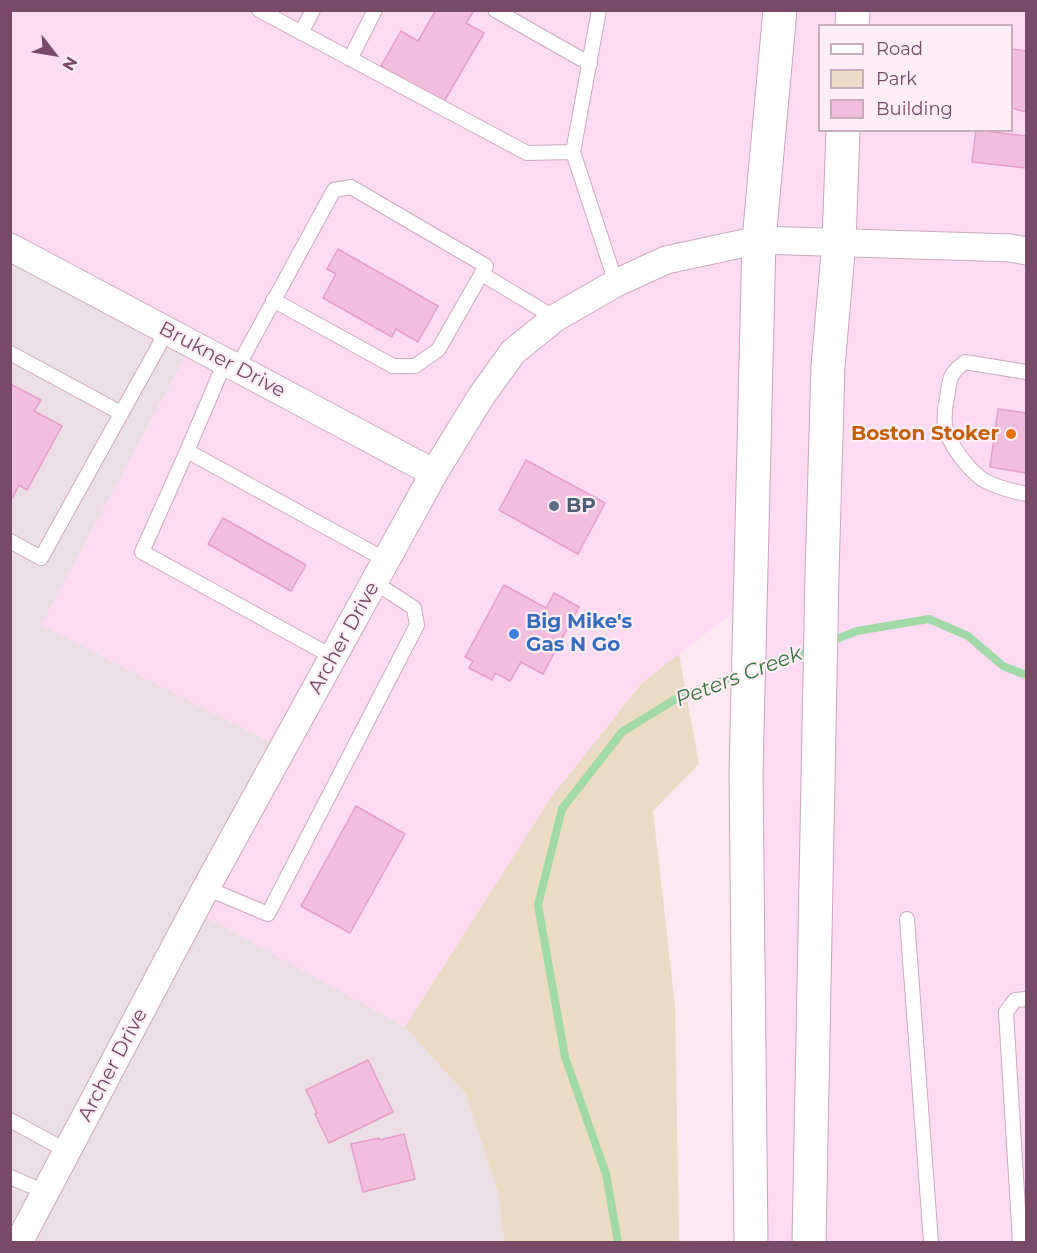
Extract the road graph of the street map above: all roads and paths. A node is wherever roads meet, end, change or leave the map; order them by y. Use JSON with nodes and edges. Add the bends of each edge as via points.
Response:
{"nodes":[{"id":1,"x":259,"y":10,"type":"edge"},
{"id":2,"x":313,"y":10,"type":"edge"},
{"id":3,"x":375,"y":10,"type":"edge"},
{"id":4,"x":495,"y":10,"type":"edge"},
{"id":5,"x":599,"y":10,"type":"edge"},
{"id":6,"x":780,"y":10,"type":"edge"},
{"id":7,"x":301,"y":33,"type":"junction"},
{"id":8,"x":350,"y":59,"type":"junction"},
{"id":9,"x":590,"y":64,"type":"junction"},
{"id":10,"x":843,"y":132,"type":"edge"},
{"id":11,"x":573,"y":152,"type":"junction"},
{"id":12,"x":759,"y":240,"type":"junction"},
{"id":13,"x":839,"y":242,"type":"junction"},
{"id":14,"x":10,"y":247,"type":"edge"},
{"id":15,"x":1026,"y":251,"type":"edge"},
{"id":16,"x":482,"y":274,"type":"junction"},
{"id":17,"x":616,"y":283,"type":"junction"},
{"id":18,"x":273,"y":300,"type":"junction"},
{"id":19,"x":555,"y":318,"type":"junction"},
{"id":20,"x":167,"y":331,"type":"junction"},
{"id":21,"x":10,"y":353,"type":"edge"},
{"id":22,"x":231,"y":365,"type":"junction"},
{"id":23,"x":1026,"y":372,"type":"edge"},
{"id":24,"x":121,"y":413,"type":"junction"},
{"id":25,"x":187,"y":451,"type":"junction"},
{"id":26,"x":434,"y":473,"type":"junction"},
{"id":27,"x":1026,"y":494,"type":"edge"},
{"id":28,"x":10,"y":541,"type":"edge"},
{"id":29,"x":380,"y":571,"type":"junction"},
{"id":30,"x":333,"y":657,"type":"junction"},
{"id":31,"x":206,"y":888,"type":"junction"},
{"id":32,"x":907,"y":919,"type":"dead end"},
{"id":33,"x":1026,"y":999,"type":"edge"},
{"id":34,"x":10,"y":1120,"type":"edge"},
{"id":35,"x":67,"y":1151,"type":"junction"},
{"id":36,"x":10,"y":1177,"type":"edge"},
{"id":37,"x":45,"y":1192,"type":"junction"},
{"id":38,"x":19,"y":1242,"type":"edge"},
{"id":39,"x":751,"y":1242,"type":"edge"},
{"id":40,"x":809,"y":1242,"type":"edge"},
{"id":41,"x":931,"y":1242,"type":"edge"},
{"id":42,"x":1020,"y":1242,"type":"edge"}],
"edges":[{"from":1,"to":7,"type":"lane"},
{"from":2,"to":7,"type":"lane"},
{"from":3,"to":8,"type":"lane"},
{"from":4,"to":9,"type":"lane"},
{"from":5,"to":9,"type":"lane"},
{"from":6,"to":12,"type":"main road"},
{"from":7,"to":8,"type":"lane"},
{"from":8,"to":11,"type":"lane","via":[[527,153]]},
{"from":9,"to":11,"type":"lane"},
{"from":10,"to":13,"type":"main road"},
{"from":11,"to":17,"type":"lane"},
{"from":12,"to":13,"type":"street","name":"Archer Drive"},
{"from":12,"to":17,"type":"street","name":"Archer Drive","via":[[666,260]]},
{"from":12,"to":39,"type":"main road","via":[[746,773]]},
{"from":13,"to":15,"type":"street","name":"Archer Drive"},
{"from":13,"to":40,"type":"main road","via":[[828,366]]},
{"from":14,"to":20,"type":"street","name":"Brukner Drive"},
{"from":16,"to":18,"type":"lane","via":[[438,350],[415,366],[393,366]]},
{"from":16,"to":18,"type":"lane","via":[[486,266],[351,187],[334,190]]},
{"from":16,"to":19,"type":"lane"},
{"from":17,"to":19,"type":"street","name":"Archer Drive"},
{"from":18,"to":22,"type":"lane"},
{"from":19,"to":26,"type":"street","name":"Archer Drive","via":[[513,352]]},
{"from":20,"to":22,"type":"street","name":"Brukner Drive"},
{"from":20,"to":24,"type":"lane"},
{"from":21,"to":24,"type":"lane"},
{"from":22,"to":25,"type":"lane"},
{"from":22,"to":26,"type":"street","name":"Brukner Drive"},
{"from":23,"to":27,"type":"lane","via":[[965,363],[949,380],[945,427],[951,443],[982,479]]},
{"from":24,"to":28,"type":"lane","via":[[41,558]]},
{"from":25,"to":29,"type":"lane"},
{"from":25,"to":30,"type":"lane","via":[[142,552]]},
{"from":26,"to":29,"type":"street","name":"Archer Drive"},
{"from":29,"to":30,"type":"street","name":"Archer Drive"},
{"from":29,"to":31,"type":"lane","via":[[414,608],[417,625],[267,914]]},
{"from":30,"to":31,"type":"street","name":"Archer Drive"},
{"from":31,"to":35,"type":"street","name":"Archer Drive"},
{"from":32,"to":41,"type":"lane"},
{"from":33,"to":42,"type":"lane","via":[[1015,1000],[1006,1012]]},
{"from":34,"to":35,"type":"lane"},
{"from":35,"to":37,"type":"street","name":"Archer Drive"},
{"from":36,"to":37,"type":"lane"},
{"from":37,"to":38,"type":"street","name":"Archer Drive"}]}
